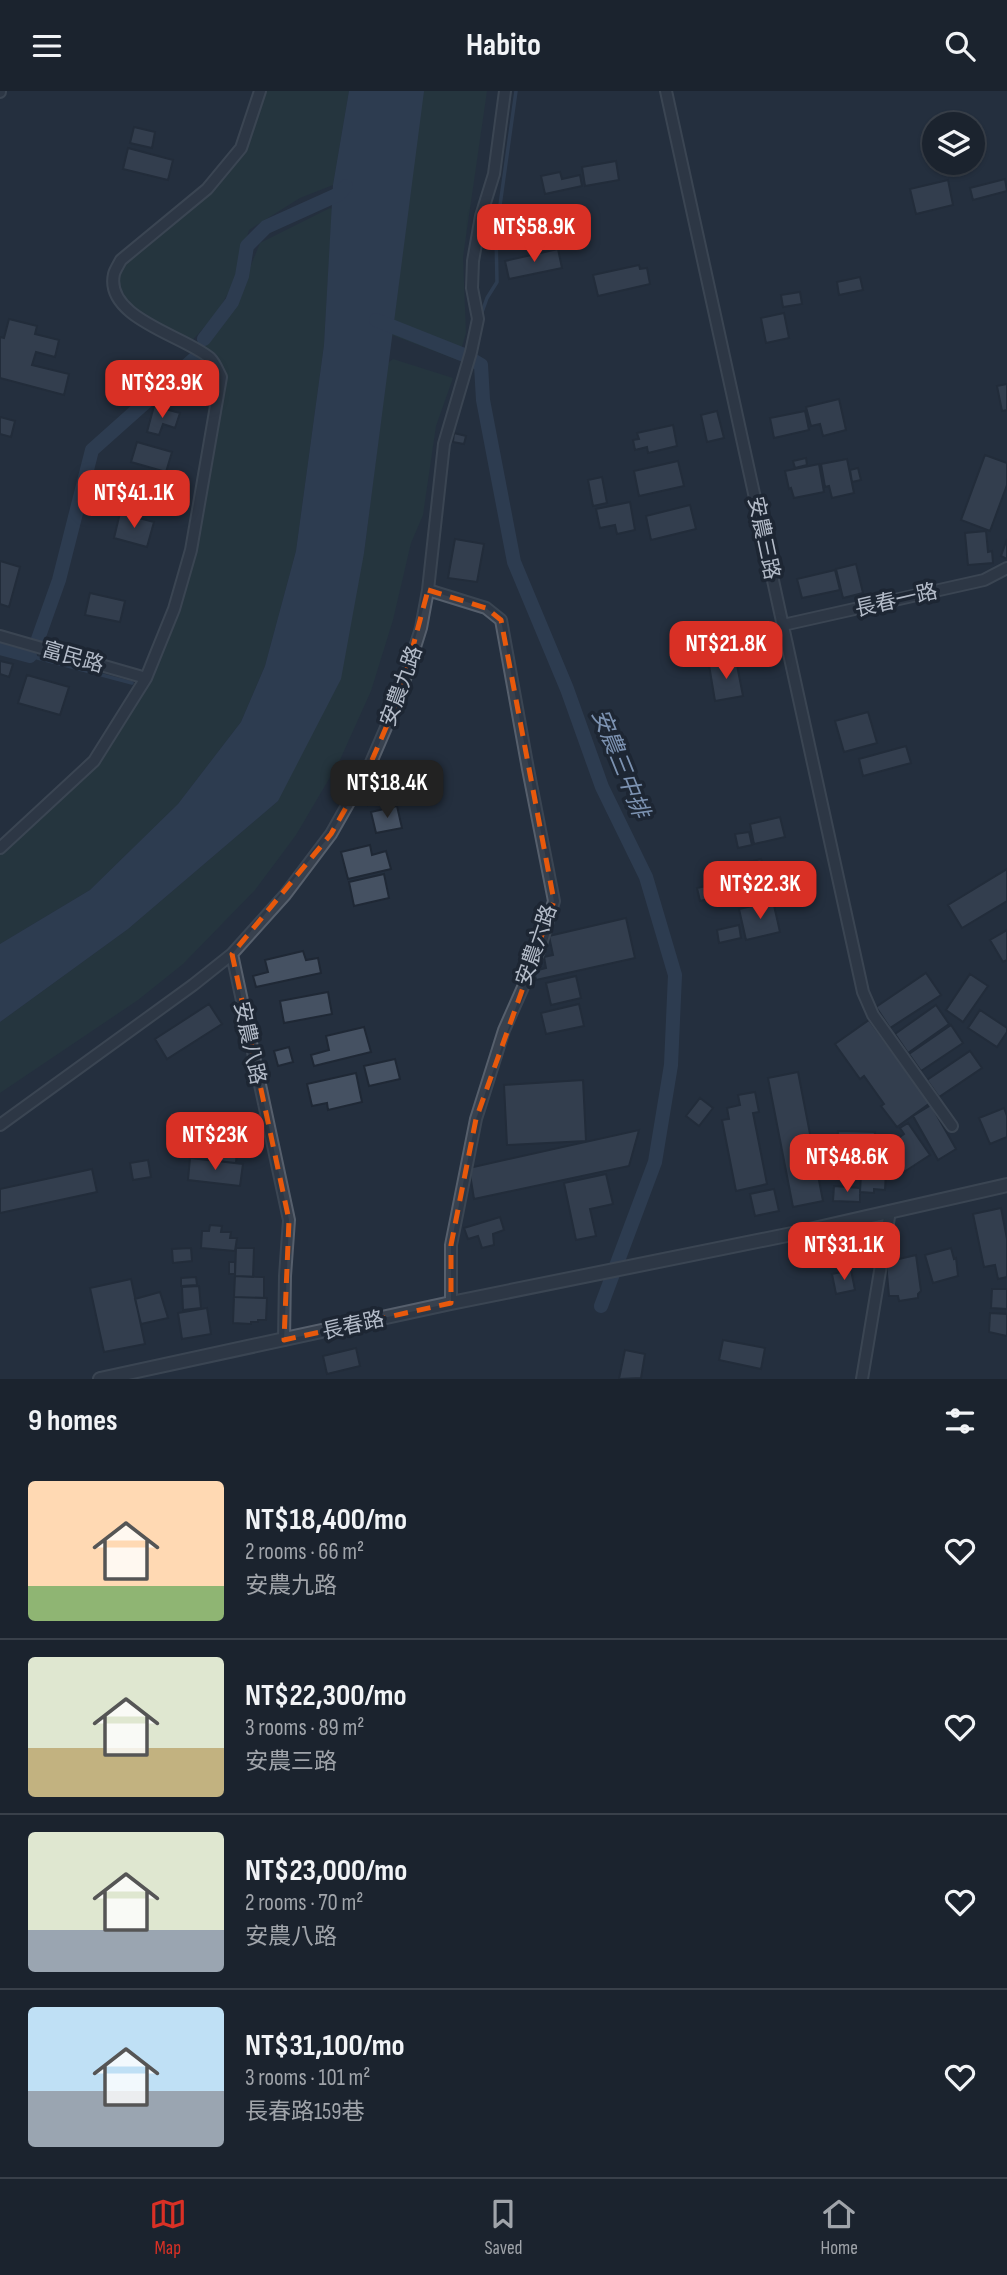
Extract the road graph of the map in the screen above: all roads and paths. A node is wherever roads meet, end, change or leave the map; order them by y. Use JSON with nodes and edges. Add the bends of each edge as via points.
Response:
{"nodes":[{"id":1,"x":260,"y":91,"type":"edge"},
{"id":2,"x":505,"y":91,"type":"edge"},
{"id":3,"x":666,"y":91,"type":"edge"},
{"id":4,"x":1007,"y":568,"type":"edge"},
{"id":5,"x":428,"y":590,"type":"junction"},
{"id":6,"x":783,"y":625,"type":"junction"},
{"id":7,"x":0,"y":636,"type":"edge"},
{"id":8,"x":146,"y":678,"type":"junction"},
{"id":9,"x":0,"y":848,"type":"edge"},
{"id":10,"x":232,"y":954,"type":"junction"},
{"id":11,"x":0,"y":1125,"type":"edge"},
{"id":12,"x":952,"y":1126,"type":"dead end"},
{"id":13,"x":1007,"y":1185,"type":"edge"},
{"id":14,"x":890,"y":1211,"type":"junction"},
{"id":15,"x":451,"y":1303,"type":"junction"},
{"id":16,"x":284,"y":1340,"type":"junction"},
{"id":17,"x":103,"y":1379,"type":"edge"},
{"id":18,"x":862,"y":1379,"type":"edge"}],
"edges":[{"from":1,"to":8,"type":"street","via":[[241,148],[207,189],[121,260],[114,276],[118,299],[140,320],[194,347],[212,360],[221,377],[191,550],[174,609]]},
{"from":2,"to":5,"type":"street","name":"安農九路","via":[[494,174],[472,261],[478,319],[444,443]]},
{"from":3,"to":6,"type":"street","name":"安農三路"},
{"from":4,"to":6,"type":"street","name":"長春一路","via":[[984,580]]},
{"from":5,"to":10,"type":"street","name":"安農九路","via":[[400,695],[369,767],[331,834]]},
{"from":5,"to":15,"type":"street","name":"安農六路","via":[[486,608],[502,620],[554,901],[539,951],[504,1030],[476,1119],[451,1245]]},
{"from":6,"to":12,"type":"street","name":"安農三路","via":[[863,992],[873,1015]]},
{"from":7,"to":8,"type":"street","name":"富民路"},
{"from":8,"to":9,"type":"street","via":[[94,761]]},
{"from":10,"to":11,"type":"street","name":"安農九路"},
{"from":10,"to":16,"type":"street","name":"安農八路","via":[[289,1220]]},
{"from":13,"to":14,"type":"street"},
{"from":14,"to":15,"type":"street","name":"長春路"},
{"from":14,"to":18,"type":"street"},
{"from":15,"to":16,"type":"street","name":"長春路"},
{"from":16,"to":17,"type":"street","name":"長春路"}]}
